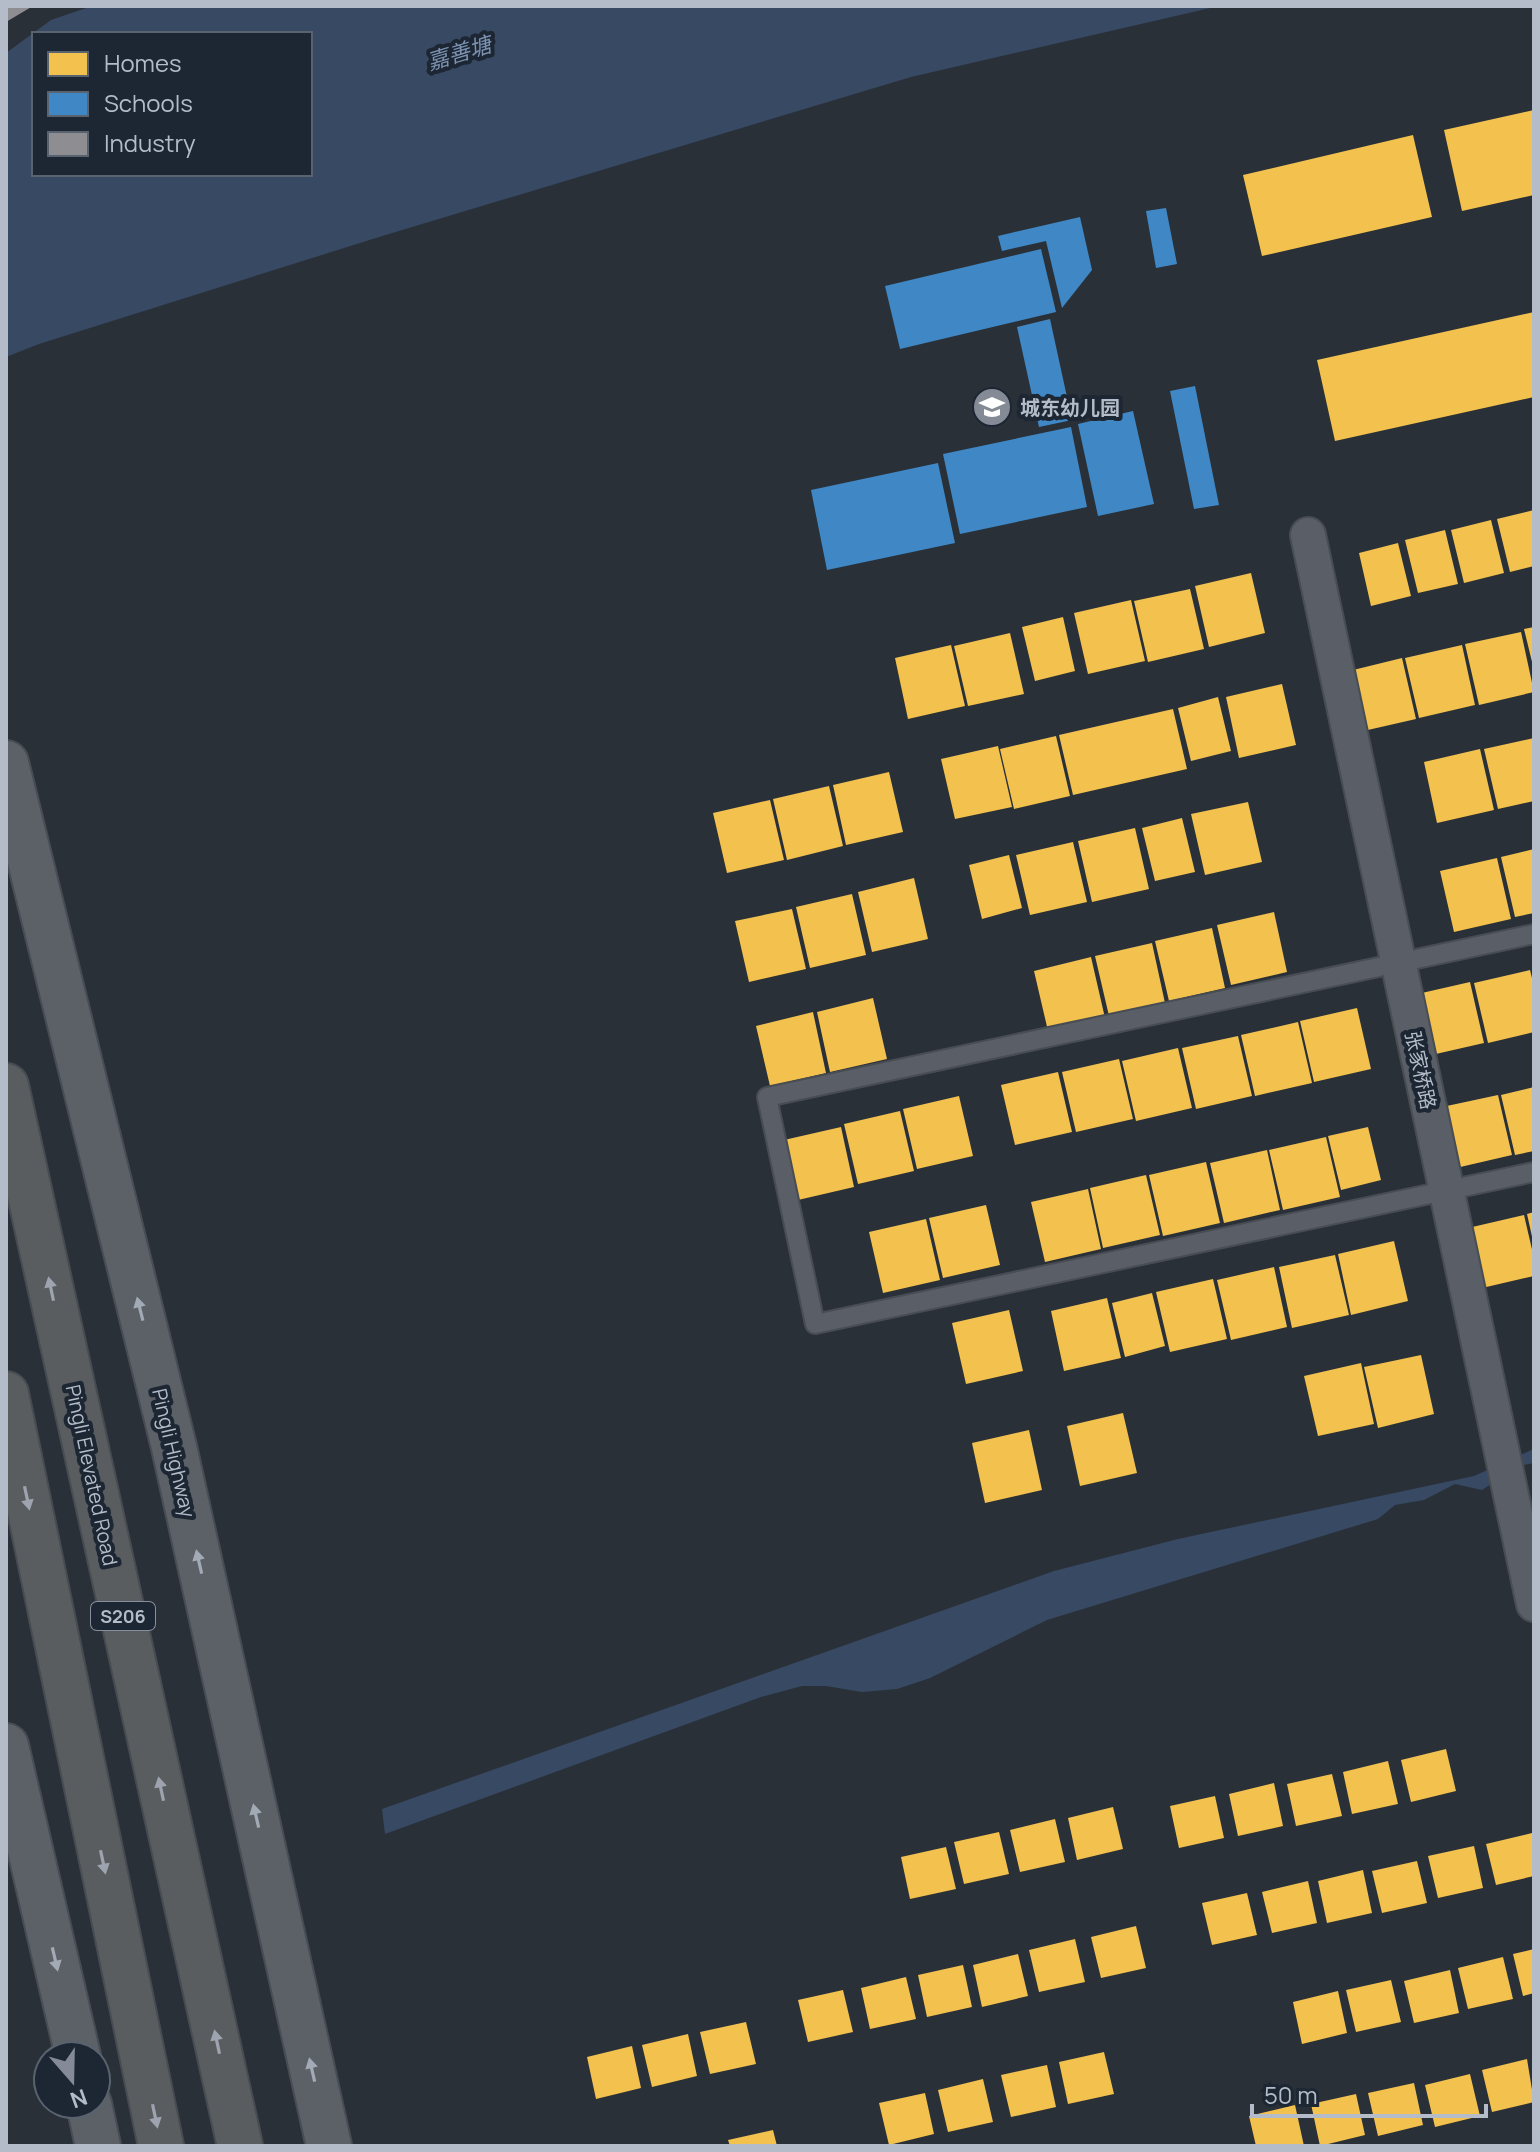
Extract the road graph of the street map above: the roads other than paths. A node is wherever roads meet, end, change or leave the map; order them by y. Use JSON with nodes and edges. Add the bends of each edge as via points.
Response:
{"nodes":[{"id":1,"x":1308,"y":535,"type":"dead end"},
{"id":2,"x":6,"y":763,"type":"edge"},
{"id":3,"x":1534,"y":934,"type":"edge"},
{"id":4,"x":1399,"y":963,"type":"junction"},
{"id":5,"x":6,"y":1086,"type":"edge"},
{"id":6,"x":1534,"y":1172,"type":"edge"},
{"id":7,"x":1446,"y":1190,"type":"junction"},
{"id":8,"x":6,"y":1394,"type":"edge"},
{"id":9,"x":1527,"y":1535,"type":"edge"},
{"id":10,"x":1534,"y":1604,"type":"edge"},
{"id":11,"x":6,"y":1746,"type":"edge"},
{"id":12,"x":74,"y":2040,"type":"edge"},
{"id":13,"x":92,"y":2120,"type":"edge"},
{"id":14,"x":98,"y":2146,"type":"edge"},
{"id":15,"x":161,"y":2146,"type":"edge"},
{"id":16,"x":240,"y":2146,"type":"edge"},
{"id":17,"x":329,"y":2146,"type":"edge"}],
"edges":[{"from":1,"to":4,"type":"street","name":"张家桥路"},
{"from":17,"to":2,"type":"main road","name":"Pingli Highway","one_way":true,"via":[[174,1447]]},
{"from":3,"to":4,"type":"lane"},
{"from":4,"to":7,"type":"street","name":"张家桥路"},
{"from":4,"to":7,"type":"lane","via":[[767,1097],[815,1324]]},
{"from":16,"to":5,"type":"highway","name":"Pingli Elevated Road","number":"S206","one_way":true},
{"from":6,"to":7,"type":"lane"},
{"from":7,"to":9,"type":"street","name":"张家桥路"},
{"from":8,"to":15,"type":"highway","one_way":true},
{"from":9,"to":10,"type":"street","name":"张家桥路"},
{"from":11,"to":12,"type":"main road","one_way":true},
{"from":13,"to":14,"type":"main road"}]}
